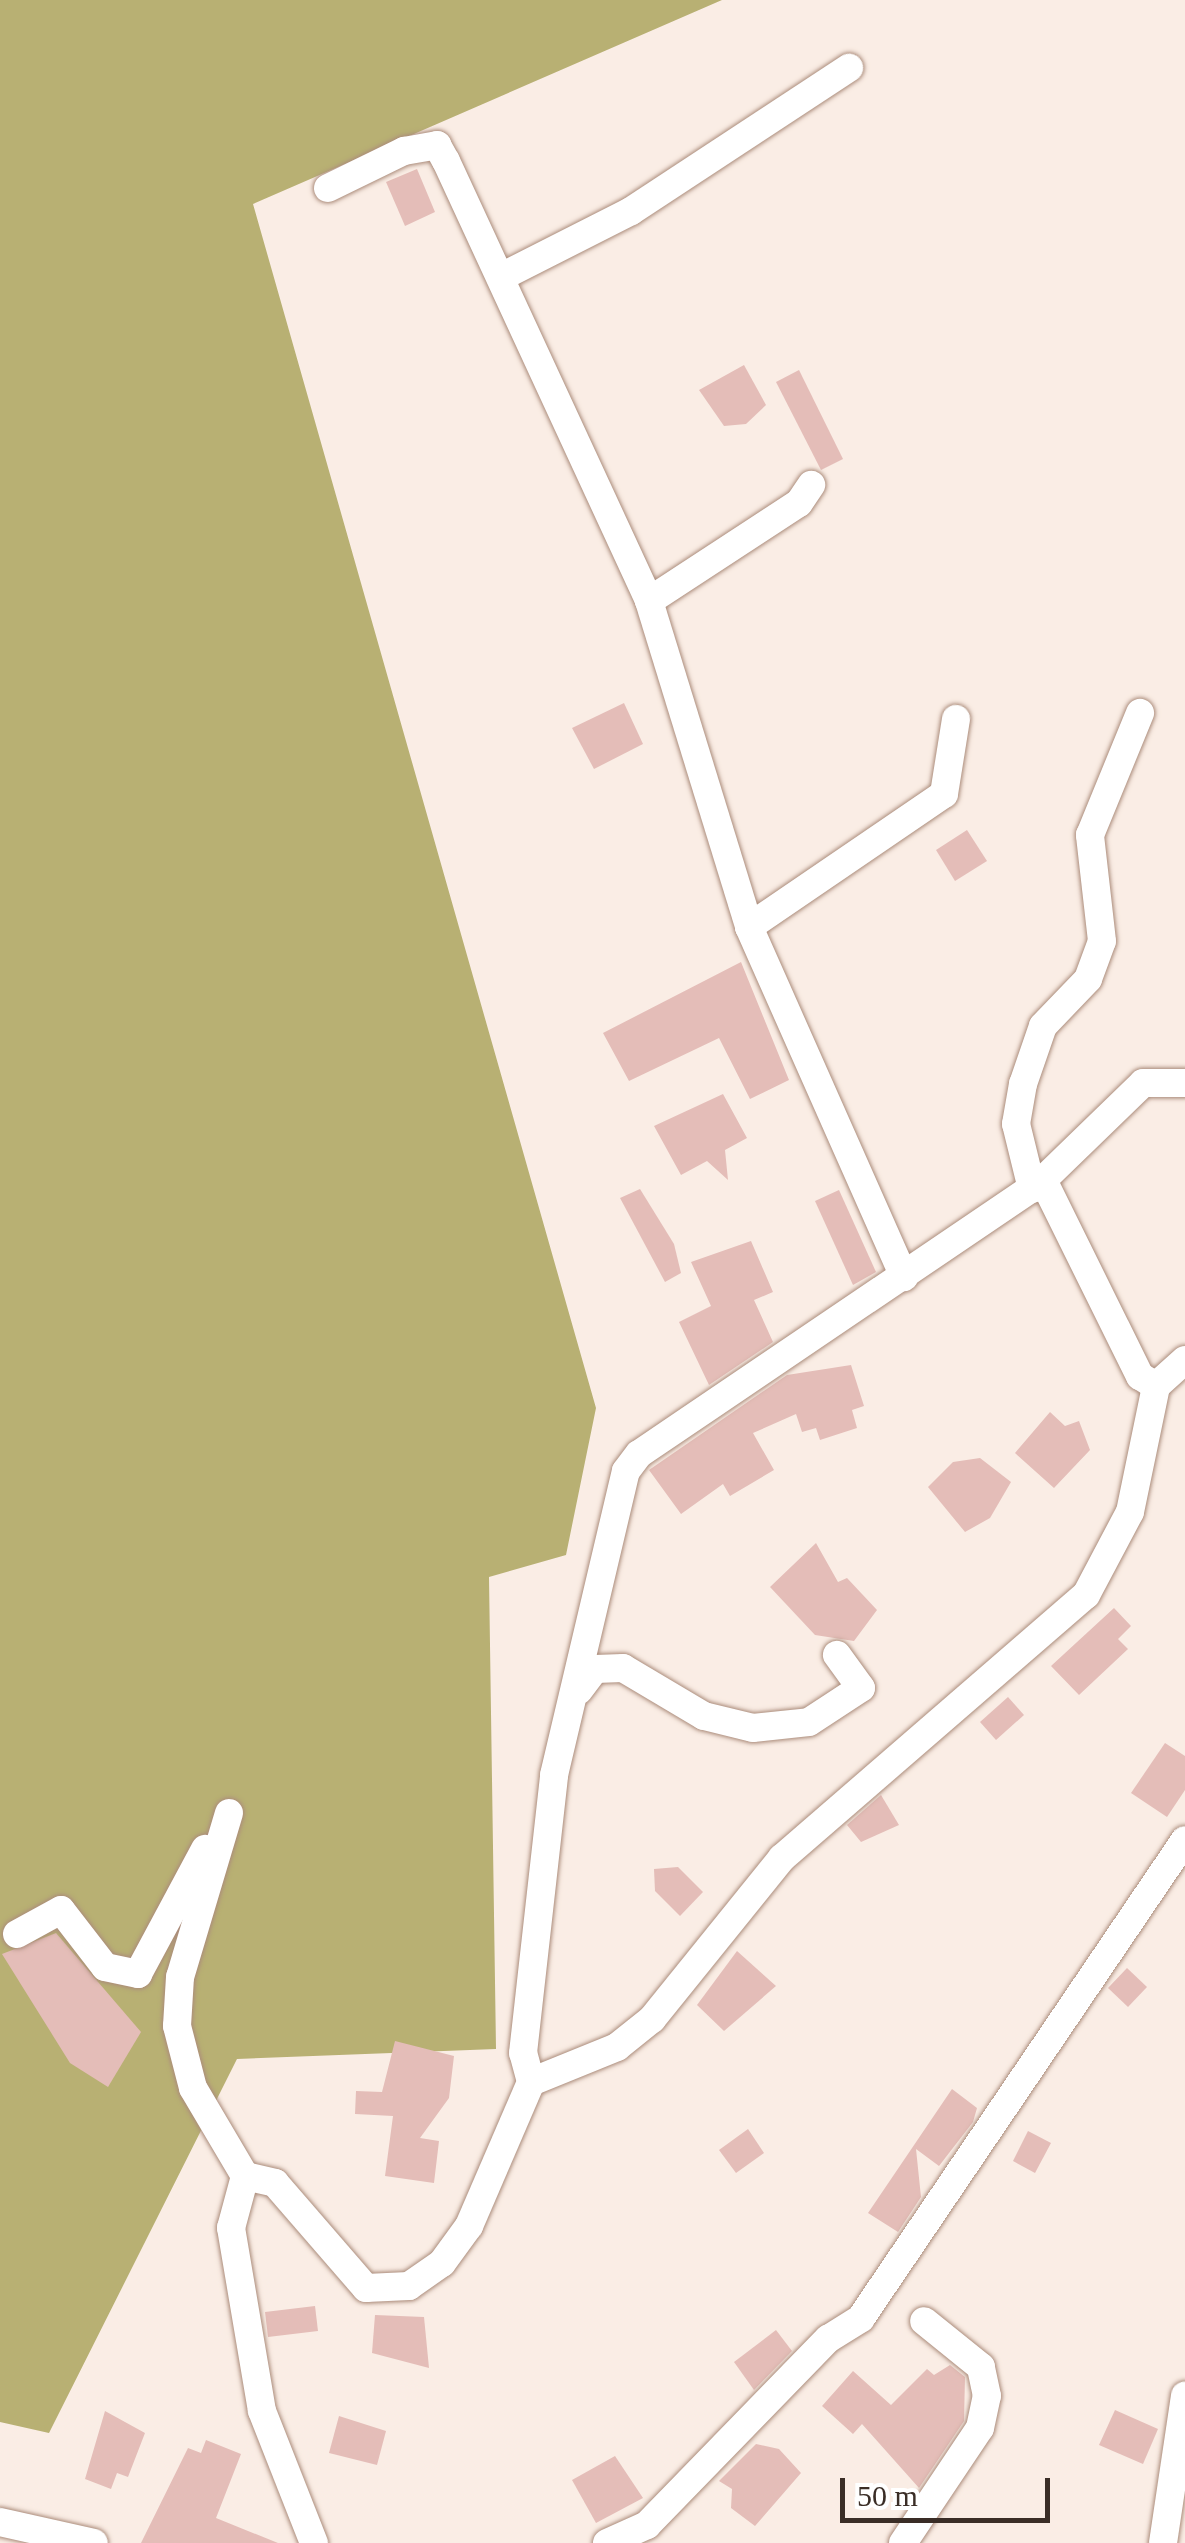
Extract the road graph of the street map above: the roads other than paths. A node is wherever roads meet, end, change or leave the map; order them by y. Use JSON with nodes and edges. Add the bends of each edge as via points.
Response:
{"nodes":[{"id":1,"x":849,"y":68,"type":"dead end"},
{"id":2,"x":328,"y":188,"type":"dead end"},
{"id":3,"x":502,"y":277,"type":"junction"},
{"id":4,"x":811,"y":484,"type":"dead end"},
{"id":5,"x":649,"y":601,"type":"junction"},
{"id":6,"x":1140,"y":713,"type":"dead end"},
{"id":7,"x":956,"y":719,"type":"dead end"},
{"id":8,"x":749,"y":927,"type":"junction"},
{"id":9,"x":1185,"y":1084,"type":"edge"},
{"id":10,"x":1037,"y":1184,"type":"junction"},
{"id":11,"x":904,"y":1277,"type":"junction"},
{"id":12,"x":1185,"y":1360,"type":"edge"},
{"id":13,"x":1156,"y":1386,"type":"junction"},
{"id":14,"x":836,"y":1655,"type":"dead end"},
{"id":15,"x":579,"y":1690,"type":"junction"},
{"id":16,"x":1185,"y":1840,"type":"edge"},
{"id":17,"x":17,"y":1934,"type":"dead end"},
{"id":18,"x":531,"y":2082,"type":"junction"},
{"id":19,"x":245,"y":2176,"type":"junction"},
{"id":20,"x":924,"y":2320,"type":"dead end"},
{"id":21,"x":1185,"y":2396,"type":"edge"},
{"id":22,"x":0,"y":2522,"type":"edge"},
{"id":23,"x":94,"y":2543,"type":"edge"},
{"id":24,"x":314,"y":2543,"type":"edge"},
{"id":25,"x":607,"y":2543,"type":"edge"},
{"id":26,"x":903,"y":2543,"type":"edge"},
{"id":27,"x":1163,"y":2543,"type":"edge"}],
"edges":[{"from":1,"to":3,"type":"street","via":[[630,211]]},
{"from":2,"to":3,"type":"street","via":[[437,145]]},
{"from":3,"to":5,"type":"street"},
{"from":4,"to":5,"type":"street","via":[[798,503]]},
{"from":5,"to":8,"type":"street"},
{"from":6,"to":10,"type":"street","via":[[1090,836],[1102,941],[1088,980],[1043,1026],[1022,1084],[1016,1124]]},
{"from":7,"to":8,"type":"street","via":[[944,794]]},
{"from":8,"to":11,"type":"street"},
{"from":9,"to":10,"type":"street","via":[[1143,1083]]},
{"from":10,"to":11,"type":"street"},
{"from":10,"to":13,"type":"street","via":[[1111,1327]]},
{"from":11,"to":15,"type":"street","via":[[626,1471]]},
{"from":12,"to":13,"type":"street"},
{"from":13,"to":18,"type":"street","via":[[1130,1512],[1086,1595],[792,1849],[652,2018],[617,2047]]},
{"from":14,"to":15,"type":"street","via":[[861,1688],[810,1722],[753,1728],[704,1716],[623,1668],[595,1670]]},
{"from":15,"to":18,"type":"street","via":[[554,1775],[523,2053]]},
{"from":16,"to":25,"type":"street","via":[[861,2318],[828,2339],[647,2525]]},
{"from":17,"to":19,"type":"street","via":[[62,1910],[104,1967],[138,1974],[225,1818],[180,1977],[177,2026],[193,2088]]},
{"from":18,"to":19,"type":"street","via":[[464,2235],[409,2286],[378,2291],[352,2281],[275,2183]]},
{"from":19,"to":24,"type":"street","via":[[232,2228],[262,2412]]},
{"from":20,"to":26,"type":"street","via":[[981,2368],[987,2396],[980,2428]]},
{"from":21,"to":27,"type":"street"},
{"from":22,"to":23,"type":"street"}]}
